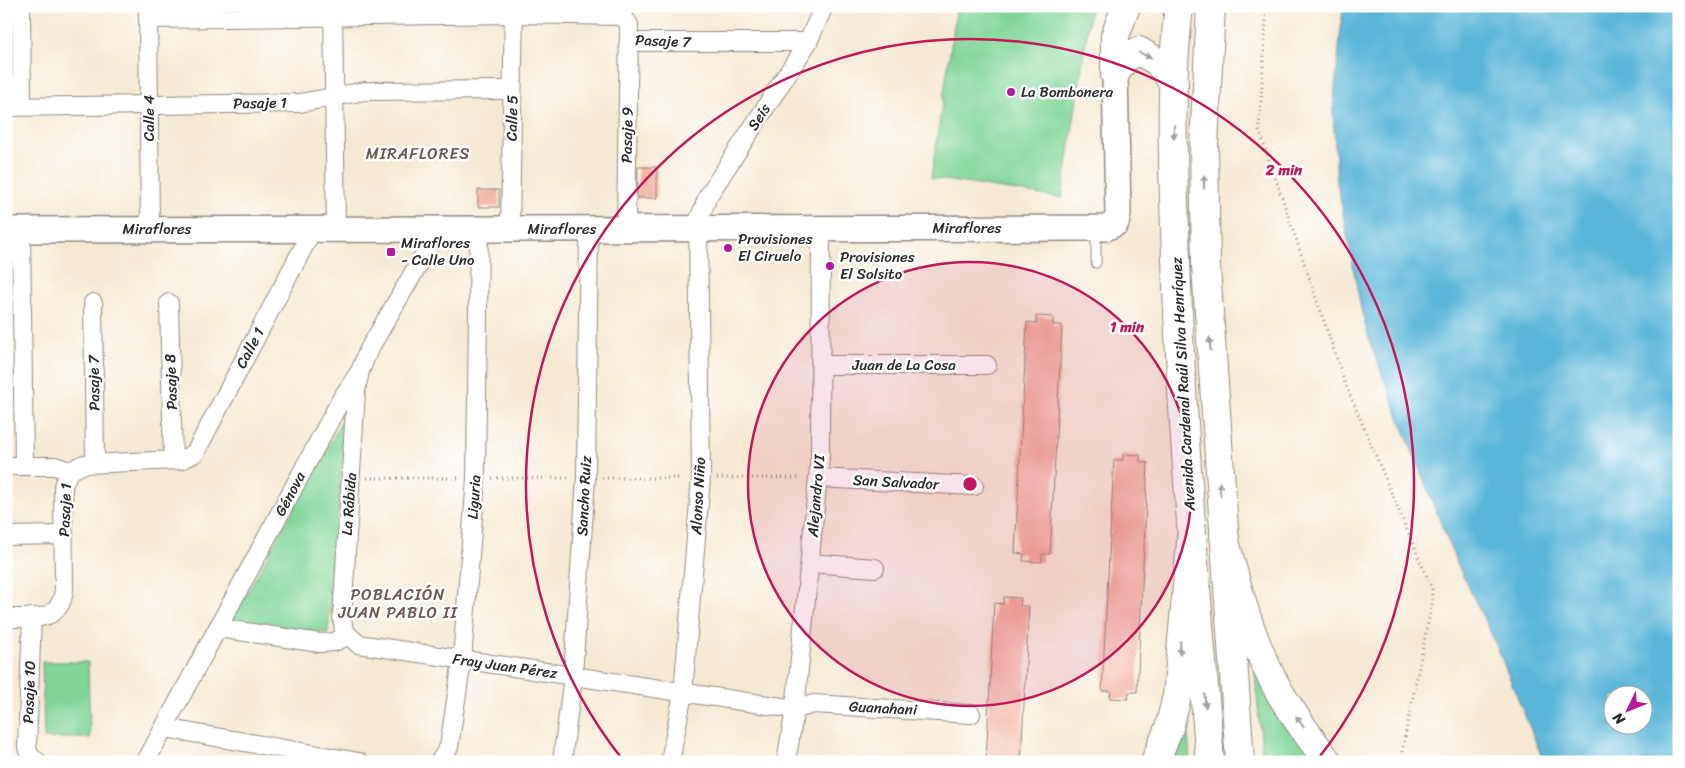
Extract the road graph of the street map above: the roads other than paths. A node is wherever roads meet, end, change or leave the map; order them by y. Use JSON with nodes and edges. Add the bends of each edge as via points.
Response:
{"nodes":[{"id":1,"x":21,"y":6,"type":"edge"},
{"id":2,"x":824,"y":6,"type":"edge"},
{"id":3,"x":1126,"y":6,"type":"edge"},
{"id":4,"x":1179,"y":6,"type":"edge"},
{"id":5,"x":1211,"y":6,"type":"edge"},
{"id":6,"x":514,"y":10,"type":"edge"},
{"id":7,"x":333,"y":11,"type":"edge"},
{"id":8,"x":148,"y":12,"type":"edge"},
{"id":9,"x":14,"y":30,"type":"edge"},
{"id":10,"x":629,"y":42,"type":"junction"},
{"id":11,"x":808,"y":42,"type":"junction"},
{"id":12,"x":1115,"y":74,"type":"junction"},
{"id":13,"x":1174,"y":83,"type":"junction"},
{"id":14,"x":512,"y":90,"type":"junction"},
{"id":15,"x":333,"y":96,"type":"junction"},
{"id":16,"x":149,"y":106,"type":"junction"},
{"id":17,"x":14,"y":107,"type":"edge"},
{"id":18,"x":1106,"y":226,"type":"junction"},
{"id":19,"x":821,"y":228,"type":"junction"},
{"id":20,"x":150,"y":229,"type":"junction"},
{"id":21,"x":324,"y":229,"type":"junction"},
{"id":22,"x":439,"y":229,"type":"junction"},
{"id":23,"x":479,"y":229,"type":"junction"},
{"id":24,"x":510,"y":229,"type":"junction"},
{"id":25,"x":589,"y":229,"type":"junction"},
{"id":26,"x":626,"y":229,"type":"junction"},
{"id":27,"x":697,"y":229,"type":"junction"},
{"id":28,"x":14,"y":230,"type":"edge"},
{"id":29,"x":1096,"y":263,"type":"dead end"},
{"id":30,"x":93,"y":303,"type":"dead end"},
{"id":31,"x":169,"y":303,"type":"dead end"},
{"id":32,"x":821,"y":365,"type":"junction"},
{"id":33,"x":986,"y":365,"type":"dead end"},
{"id":34,"x":360,"y":371,"type":"junction"},
{"id":35,"x":177,"y":460,"type":"junction"},
{"id":36,"x":95,"y":463,"type":"junction"},
{"id":37,"x":15,"y":465,"type":"edge"},
{"id":38,"x":69,"y":471,"type":"junction"},
{"id":39,"x":818,"y":478,"type":"junction"},
{"id":40,"x":974,"y":486,"type":"dead end"},
{"id":41,"x":1192,"y":530,"type":"junction"},
{"id":42,"x":64,"y":535,"type":"junction"},
{"id":43,"x":6,"y":536,"type":"edge"},
{"id":44,"x":1224,"y":537,"type":"junction"},
{"id":45,"x":810,"y":563,"type":"junction"},
{"id":46,"x":875,"y":568,"type":"dead end"},
{"id":47,"x":6,"y":618,"type":"edge"},
{"id":48,"x":32,"y":618,"type":"junction"},
{"id":49,"x":218,"y":628,"type":"junction"},
{"id":50,"x":348,"y":636,"type":"junction"},
{"id":51,"x":462,"y":660,"type":"junction"},
{"id":52,"x":573,"y":676,"type":"junction"},
{"id":53,"x":682,"y":693,"type":"junction"},
{"id":54,"x":796,"y":709,"type":"junction"},
{"id":55,"x":971,"y":714,"type":"dead end"},
{"id":56,"x":164,"y":728,"type":"junction"},
{"id":57,"x":146,"y":761,"type":"edge"},
{"id":58,"x":38,"y":762,"type":"edge"},
{"id":59,"x":359,"y":762,"type":"edge"},
{"id":60,"x":439,"y":762,"type":"edge"},
{"id":61,"x":562,"y":762,"type":"edge"},
{"id":62,"x":670,"y":762,"type":"edge"},
{"id":63,"x":786,"y":762,"type":"edge"},
{"id":64,"x":1155,"y":762,"type":"edge"},
{"id":65,"x":1210,"y":762,"type":"edge"},
{"id":66,"x":1240,"y":762,"type":"edge"},
{"id":67,"x":1328,"y":762,"type":"edge"}],
"edges":[{"from":1,"to":9,"type":"street"},
{"from":2,"to":11,"type":"street","name":"Seis"},
{"from":3,"to":12,"type":"main road","via":[[1115,36]]},
{"from":4,"to":13,"type":"main road","name":"Avenida Cardenal Raúl Silva Henríquez"},
{"from":44,"to":5,"type":"main road","name":"Avenida Cardenal Raúl Silva Henríquez","one_way":true,"via":[[1206,267],[1204,146]]},
{"from":6,"to":7,"type":"street","name":"Pasaje 7"},
{"from":6,"to":10,"type":"street","name":"Pasaje 7","via":[[619,14],[628,22]]},
{"from":6,"to":14,"type":"street","name":"Calle 5"},
{"from":7,"to":8,"type":"street","name":"Pasaje 7"},
{"from":7,"to":15,"type":"street"},
{"from":8,"to":16,"type":"street","name":"Calle 4"},
{"from":9,"to":17,"type":"street"},
{"from":10,"to":11,"type":"street","name":"Pasaje 7"},
{"from":10,"to":26,"type":"street","name":"Pasaje 9"},
{"from":11,"to":27,"type":"street","name":"Seis","via":[[708,196]]},
{"from":12,"to":13,"type":"main road","one_way":true,"via":[[1126,57],[1139,51],[1158,62]]},
{"from":12,"to":18,"type":"street","via":[[1118,214]]},
{"from":13,"to":41,"type":"main road","name":"Avenida Cardenal Raúl Silva Henríquez","one_way":true,"via":[[1177,296]]},
{"from":14,"to":15,"type":"street","name":"Pasaje 1","via":[[365,91]]},
{"from":14,"to":24,"type":"street","name":"Calle 5"},
{"from":15,"to":16,"type":"street","name":"Pasaje 1","via":[[300,103]]},
{"from":15,"to":21,"type":"street"},
{"from":16,"to":17,"type":"street","name":"Pasaje 1"},
{"from":16,"to":20,"type":"street","name":"Calle 4"},
{"from":18,"to":19,"type":"street","name":"Miraflores"},
{"from":18,"to":29,"type":"lane"},
{"from":19,"to":27,"type":"street","name":"Miraflores"},
{"from":19,"to":32,"type":"street","name":"Alejandro VI"},
{"from":20,"to":21,"type":"street","name":"Miraflores"},
{"from":20,"to":28,"type":"street","name":"Miraflores"},
{"from":21,"to":22,"type":"street","name":"Miraflores"},
{"from":21,"to":35,"type":"street","name":"Calle 1","via":[[198,449],[191,456]]},
{"from":22,"to":23,"type":"street","name":"Miraflores"},
{"from":22,"to":34,"type":"street","name":"Génova","via":[[368,351]]},
{"from":23,"to":24,"type":"street","name":"Miraflores"},
{"from":23,"to":51,"type":"street","name":"Liguria","via":[[476,478]]},
{"from":24,"to":25,"type":"street","name":"Miraflores"},
{"from":25,"to":26,"type":"street","name":"Miraflores"},
{"from":25,"to":52,"type":"street","name":"Sancho Ruiz","via":[[586,478]]},
{"from":26,"to":27,"type":"street","name":"Miraflores"},
{"from":27,"to":53,"type":"street","name":"Alonso Niño","via":[[701,478]]},
{"from":28,"to":37,"type":"street"},
{"from":30,"to":36,"type":"street","name":"Pasaje 7"},
{"from":31,"to":35,"type":"street","name":"Pasaje 8"},
{"from":32,"to":33,"type":"street","name":"Juan de La Cosa"},
{"from":32,"to":39,"type":"street","name":"Alejandro VI"},
{"from":34,"to":49,"type":"street","name":"Génova","via":[[342,398]]},
{"from":34,"to":50,"type":"street","name":"La Rábida","via":[[356,391],[342,618]]},
{"from":35,"to":36,"type":"street","name":"Pasaje 1"},
{"from":36,"to":38,"type":"street","name":"Pasaje 1","via":[[78,465]]},
{"from":37,"to":38,"type":"street","via":[[55,466]]},
{"from":38,"to":42,"type":"street","name":"Pasaje 1","via":[[63,486]]},
{"from":39,"to":40,"type":"street","name":"San Salvador"},
{"from":39,"to":45,"type":"street","name":"Alejandro VI"},
{"from":41,"to":64,"type":"main road","one_way":true,"via":[[1177,696],[1169,728]]},
{"from":41,"to":65,"type":"main road","name":"Avenida Cardenal Raúl Silva Henríquez","one_way":true},
{"from":42,"to":43,"type":"street"},
{"from":42,"to":48,"type":"street","name":"Pasaje 1","via":[[62,602],[48,616]]},
{"from":44,"to":66,"type":"main road","name":"Avenida Cardenal Raúl Silva Henríquez"},
{"from":67,"to":44,"type":"main road","one_way":true,"via":[[1268,669],[1246,614]]},
{"from":45,"to":46,"type":"street"},
{"from":45,"to":54,"type":"street","name":"Alejandro VI"},
{"from":47,"to":48,"type":"street","name":"Pasaje 1"},
{"from":48,"to":58,"type":"street","name":"Pasaje 10","via":[[27,747],[30,757]]},
{"from":49,"to":50,"type":"street","via":[[320,643]]},
{"from":49,"to":56,"type":"street","name":"Génova"},
{"from":50,"to":51,"type":"street","name":"Fray Juan Pérez","via":[[365,646]]},
{"from":51,"to":52,"type":"street","name":"Fray Juan Pérez"},
{"from":51,"to":60,"type":"street","name":"Liguria","via":[[449,747]]},
{"from":52,"to":53,"type":"street","name":"Fray Juan Pérez"},
{"from":52,"to":61,"type":"street","name":"Sancho Ruiz"},
{"from":53,"to":54,"type":"street","name":"Fray Juan Pérez"},
{"from":53,"to":62,"type":"street","name":"Alonso Niño"},
{"from":54,"to":55,"type":"street","name":"Guanahani","via":[[814,704]]},
{"from":54,"to":63,"type":"street","name":"Alejandro VI"},
{"from":56,"to":57,"type":"street","name":"Génova"},
{"from":56,"to":59,"type":"street"}]}
